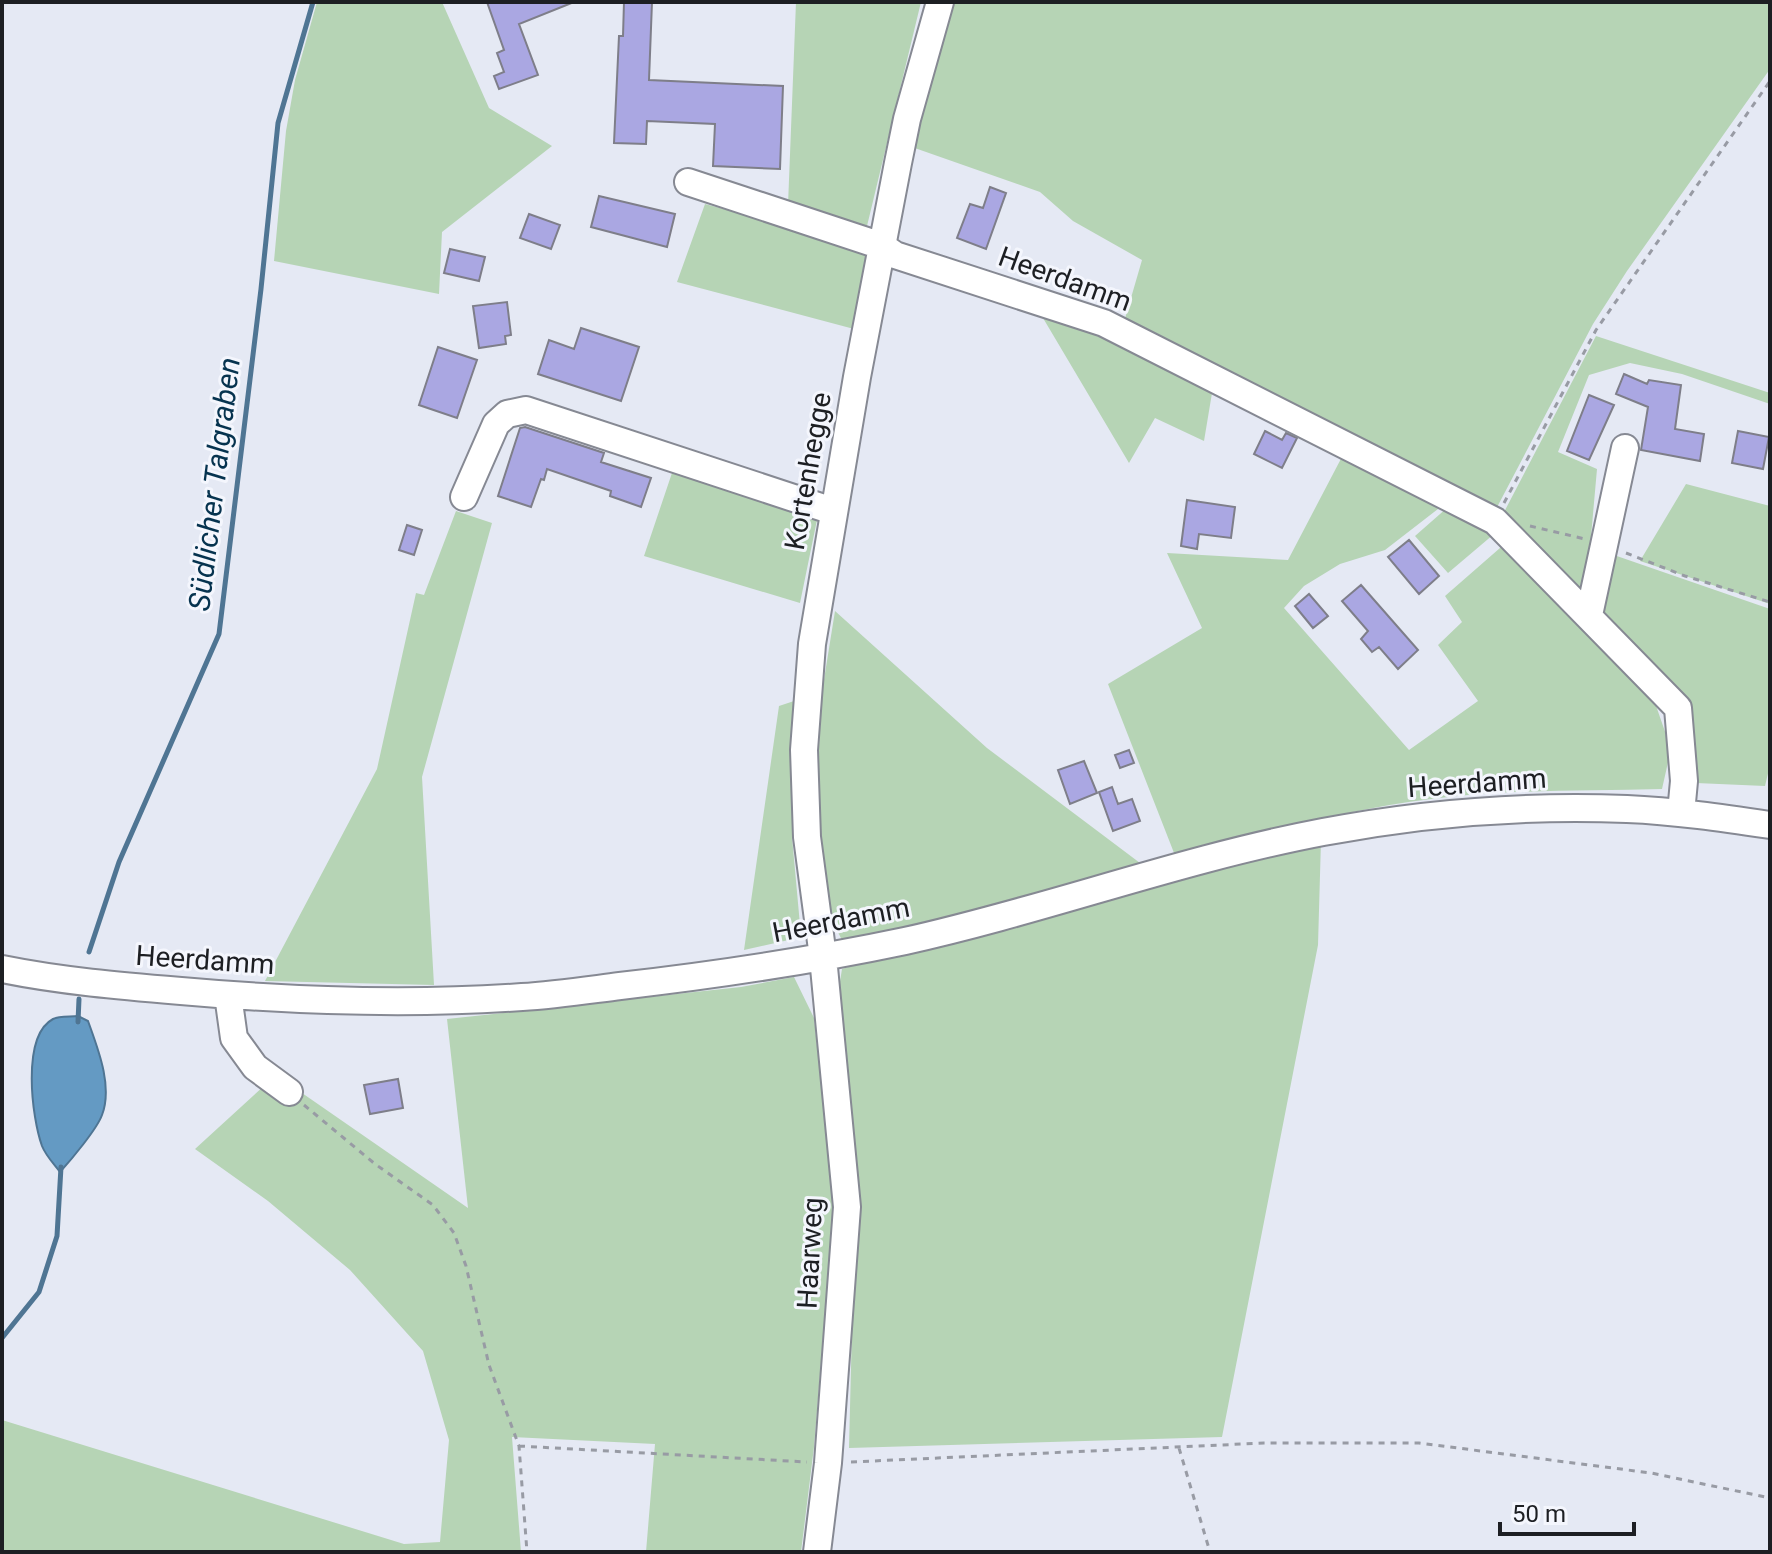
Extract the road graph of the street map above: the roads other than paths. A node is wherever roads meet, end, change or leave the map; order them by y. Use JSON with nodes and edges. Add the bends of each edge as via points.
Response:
{"nodes":[{"id":1,"x":940,"y":2,"type":"edge"},
{"id":2,"x":688,"y":182,"type":"dead end"},
{"id":3,"x":882,"y":246,"type":"junction"},
{"id":4,"x":1625,"y":448,"type":"dead end"},
{"id":5,"x":464,"y":497,"type":"dead end"},
{"id":6,"x":833,"y":511,"type":"junction"},
{"id":7,"x":1589,"y":615,"type":"junction"},
{"id":8,"x":1681,"y":813,"type":"junction"},
{"id":9,"x":1770,"y":825,"type":"edge"},
{"id":10,"x":823,"y":957,"type":"junction"},
{"id":11,"x":2,"y":969,"type":"edge"},
{"id":12,"x":228,"y":995,"type":"junction"},
{"id":13,"x":289,"y":1092,"type":"road end"},
{"id":14,"x":817,"y":1552,"type":"edge"}],
"edges":[{"from":1,"to":3,"type":"street","name":"Kortenhegge","via":[[907,119]]},
{"from":2,"to":3,"type":"street","name":"Heerdamm"},
{"from":3,"to":6,"type":"street","name":"Kortenhegge"},
{"from":3,"to":7,"type":"street","name":"Heerdamm","via":[[895,255],[1104,323],[1495,521]]},
{"from":4,"to":7,"type":"street"},
{"from":5,"to":6,"type":"street","via":[[496,424],[507,414],[526,410]]},
{"from":6,"to":10,"type":"street","name":"Kortenhegge","via":[[812,644],[804,750],[807,837]]},
{"from":7,"to":8,"type":"street","name":"Heerdamm","via":[[1678,708]]},
{"from":8,"to":9,"type":"street","name":"Heerdamm"},
{"from":8,"to":10,"type":"street","name":"Heerdamm","via":[[1515,809],[1323,832],[909,940]]},
{"from":10,"to":12,"type":"street","name":"Heerdamm","via":[[526,997],[369,1001]]},
{"from":10,"to":14,"type":"street","name":"Haarweg","via":[[847,1207]]},
{"from":11,"to":12,"type":"street","name":"Heerdamm"},
{"from":12,"to":13,"type":"street","via":[[234,1038],[255,1067]]}]}
